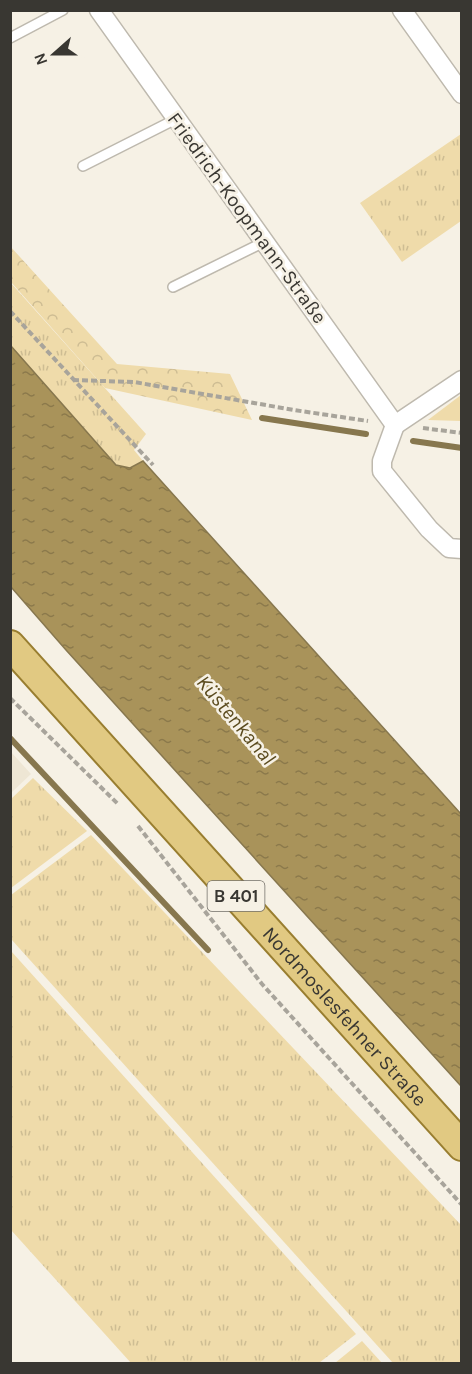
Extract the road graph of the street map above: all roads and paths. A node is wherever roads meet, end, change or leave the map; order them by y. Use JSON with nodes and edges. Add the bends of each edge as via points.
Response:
{"nodes":[{"id":1,"x":63,"y":10,"type":"edge"},
{"id":2,"x":99,"y":10,"type":"edge"},
{"id":3,"x":402,"y":10,"type":"edge"},
{"id":4,"x":10,"y":38,"type":"edge"},
{"id":5,"x":462,"y":94,"type":"edge"},
{"id":6,"x":176,"y":119,"type":"junction"},
{"id":7,"x":83,"y":166,"type":"dead end"},
{"id":8,"x":264,"y":242,"type":"junction"},
{"id":9,"x":173,"y":287,"type":"dead end"},
{"id":10,"x":10,"y":311,"type":"edge"},
{"id":11,"x":73,"y":380,"type":"junction"},
{"id":12,"x":462,"y":380,"type":"edge"},
{"id":13,"x":395,"y":425,"type":"junction"},
{"id":14,"x":462,"y":433,"type":"edge"},
{"id":15,"x":153,"y":465,"type":"dead end"},
{"id":16,"x":462,"y":549,"type":"edge"},
{"id":17,"x":10,"y":645,"type":"edge"},
{"id":18,"x":10,"y":698,"type":"edge"},
{"id":19,"x":121,"y":807,"type":"dead end"},
{"id":20,"x":137,"y":825,"type":"dead end"},
{"id":21,"x":462,"y":1146,"type":"edge"},
{"id":22,"x":462,"y":1205,"type":"edge"}],
"edges":[{"from":1,"to":4,"type":"lane"},
{"from":2,"to":6,"type":"street","name":"Friedrich-Koopmann-Straße"},
{"from":3,"to":5,"type":"street"},
{"from":6,"to":7,"type":"lane"},
{"from":6,"to":8,"type":"street","name":"Friedrich-Koopmann-Straße"},
{"from":8,"to":9,"type":"lane"},
{"from":8,"to":13,"type":"street","name":"Friedrich-Koopmann-Straße"},
{"from":10,"to":11,"type":"path"},
{"from":11,"to":13,"type":"path","via":[[134,382]]},
{"from":11,"to":15,"type":"path"},
{"from":12,"to":13,"type":"street"},
{"from":13,"to":14,"type":"path"},
{"from":13,"to":16,"type":"street","via":[[382,471],[448,548]]},
{"from":17,"to":21,"type":"main road","name":"Nordmoslesfehner Straße","number":"B 401"},
{"from":18,"to":19,"type":"path"},
{"from":20,"to":22,"type":"path","via":[[262,984]]}]}
